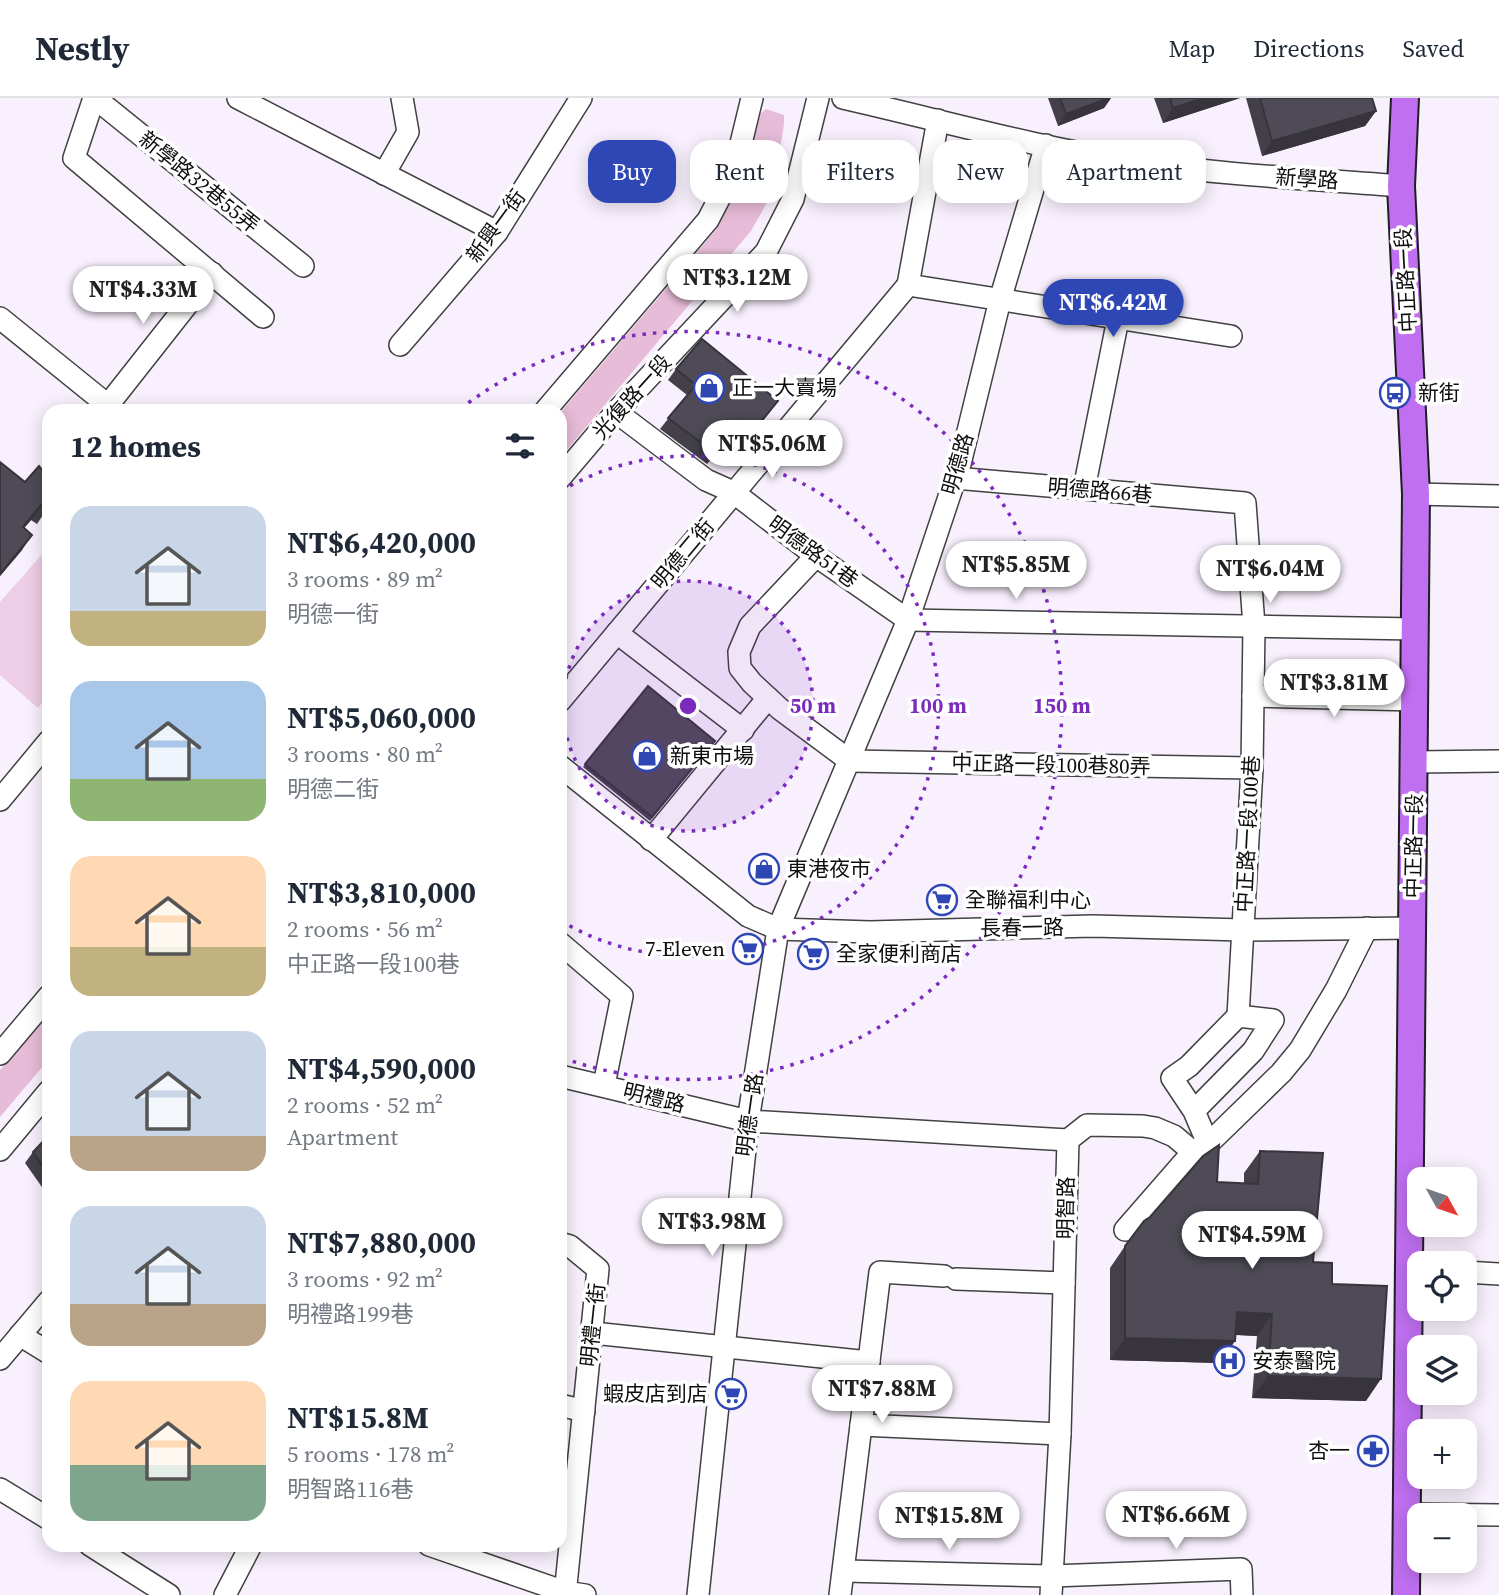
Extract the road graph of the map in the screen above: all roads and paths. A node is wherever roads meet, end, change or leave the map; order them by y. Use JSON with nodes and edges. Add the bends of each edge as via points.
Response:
{"nodes":[{"id":1,"x":95,"y":98,"type":"edge"},
{"id":2,"x":238,"y":98,"type":"edge"},
{"id":3,"x":402,"y":98,"type":"edge"},
{"id":4,"x":581,"y":98,"type":"edge"},
{"id":5,"x":752,"y":98,"type":"edge"},
{"id":6,"x":818,"y":98,"type":"edge"},
{"id":7,"x":843,"y":98,"type":"edge"},
{"id":8,"x":1405,"y":98,"type":"edge"},
{"id":9,"x":938,"y":120,"type":"junction"},
{"id":10,"x":1042,"y":144,"type":"edge"},
{"id":11,"x":1042,"y":158,"type":"edge"},
{"id":12,"x":1206,"y":171,"type":"edge"},
{"id":13,"x":384,"y":174,"type":"junction"},
{"id":14,"x":1401,"y":186,"type":"junction"},
{"id":15,"x":497,"y":232,"type":"junction"},
{"id":16,"x":303,"y":266,"type":"dead end"},
{"id":17,"x":212,"y":273,"type":"junction"},
{"id":18,"x":908,"y":285,"type":"junction"},
{"id":19,"x":1000,"y":300,"type":"junction"},
{"id":20,"x":263,"y":317,"type":"dead end"},
{"id":21,"x":0,"y":318,"type":"edge"},
{"id":22,"x":1118,"y":319,"type":"junction"},
{"id":23,"x":1231,"y":336,"type":"dead end"},
{"id":24,"x":400,"y":345,"type":"dead end"},
{"id":25,"x":106,"y":404,"type":"edge"},
{"id":26,"x":114,"y":404,"type":"edge"},
{"id":27,"x":551,"y":404,"type":"edge"},
{"id":28,"x":616,"y":412,"type":"junction"},
{"id":29,"x":567,"y":470,"type":"edge"},
{"id":30,"x":956,"y":478,"type":"junction"},
{"id":31,"x":1084,"y":489,"type":"junction"},
{"id":32,"x":733,"y":492,"type":"junction"},
{"id":33,"x":1416,"y":494,"type":"junction"},
{"id":34,"x":1499,"y":496,"type":"edge"},
{"id":35,"x":1244,"y":503,"type":"joint"},
{"id":36,"x":816,"y":556,"type":"junction"},
{"id":37,"x":908,"y":620,"type":"junction"},
{"id":38,"x":1254,"y":626,"type":"junction"},
{"id":39,"x":1416,"y":629,"type":"junction"},
{"id":40,"x":617,"y":633,"type":"junction"},
{"id":41,"x":567,"y":693,"type":"edge"},
{"id":42,"x":1253,"y":696,"type":"junction"},
{"id":43,"x":768,"y":698,"type":"junction"},
{"id":44,"x":1415,"y":700,"type":"junction"},
{"id":45,"x":743,"y":730,"type":"junction"},
{"id":46,"x":42,"y":749,"type":"edge"},
{"id":47,"x":850,"y":761,"type":"junction"},
{"id":48,"x":1499,"y":761,"type":"edge"},
{"id":49,"x":1415,"y":762,"type":"junction"},
{"id":50,"x":1252,"y":768,"type":"junction"},
{"id":51,"x":567,"y":772,"type":"edge"},
{"id":52,"x":0,"y":800,"type":"edge"},
{"id":53,"x":651,"y":840,"type":"junction"},
{"id":54,"x":1367,"y":928,"type":"junction"},
{"id":55,"x":1413,"y":928,"type":"junction"},
{"id":56,"x":778,"y":929,"type":"junction"},
{"id":57,"x":1243,"y":930,"type":"junction"},
{"id":58,"x":567,"y":949,"type":"edge"},
{"id":59,"x":42,"y":1004,"type":"edge"},
{"id":60,"x":1238,"y":1016,"type":"junction"},
{"id":61,"x":0,"y":1054,"type":"edge"},
{"id":62,"x":567,"y":1077,"type":"edge"},
{"id":63,"x":604,"y":1085,"type":"junction"},
{"id":64,"x":42,"y":1099,"type":"edge"},
{"id":65,"x":1194,"y":1111,"type":"junction"},
{"id":66,"x":748,"y":1121,"type":"junction"},
{"id":67,"x":1068,"y":1140,"type":"junction"},
{"id":68,"x":1200,"y":1148,"type":"junction"},
{"id":69,"x":0,"y":1150,"type":"edge"},
{"id":70,"x":1125,"y":1230,"type":"dead end"},
{"id":71,"x":567,"y":1243,"type":"edge"},
{"id":72,"x":1414,"y":1251,"type":"edge"},
{"id":73,"x":1477,"y":1273,"type":"edge"},
{"id":74,"x":1499,"y":1274,"type":"edge"},
{"id":75,"x":1064,"y":1283,"type":"junction"},
{"id":76,"x":42,"y":1309,"type":"edge"},
{"id":77,"x":1413,"y":1321,"type":"edge"},
{"id":78,"x":593,"y":1333,"type":"junction"},
{"id":79,"x":20,"y":1335,"type":"junction"},
{"id":80,"x":724,"y":1346,"type":"junction"},
{"id":81,"x":42,"y":1349,"type":"edge"},
{"id":82,"x":0,"y":1359,"type":"edge"},
{"id":83,"x":869,"y":1363,"type":"junction"},
{"id":84,"x":567,"y":1407,"type":"edge"},
{"id":85,"x":584,"y":1411,"type":"junction"},
{"id":86,"x":861,"y":1425,"type":"junction"},
{"id":87,"x":1060,"y":1434,"type":"junction"},
{"id":88,"x":0,"y":1489,"type":"edge"},
{"id":89,"x":1407,"y":1503,"type":"edge"},
{"id":90,"x":1407,"y":1514,"type":"edge"},
{"id":91,"x":1477,"y":1515,"type":"edge"},
{"id":92,"x":1499,"y":1515,"type":"edge"},
{"id":93,"x":42,"y":1516,"type":"edge"},
{"id":94,"x":101,"y":1552,"type":"edge"},
{"id":95,"x":247,"y":1552,"type":"edge"},
{"id":96,"x":449,"y":1552,"type":"edge"},
{"id":97,"x":845,"y":1571,"type":"junction"},
{"id":98,"x":1051,"y":1585,"type":"edge"},
{"id":99,"x":571,"y":1594,"type":"edge"},
{"id":100,"x":169,"y":1595,"type":"edge"},
{"id":101,"x":225,"y":1595,"type":"edge"},
{"id":102,"x":698,"y":1595,"type":"edge"},
{"id":103,"x":840,"y":1595,"type":"edge"},
{"id":104,"x":1241,"y":1595,"type":"edge"},
{"id":105,"x":1406,"y":1595,"type":"edge"}],
"edges":[{"from":1,"to":16,"type":"street","name":"新學路32巷55弄"},
{"from":1,"to":17,"type":"street","via":[[74,158]]},
{"from":2,"to":13,"type":"street"},
{"from":3,"to":13,"type":"street","via":[[408,132]]},
{"from":4,"to":15,"type":"street","name":"新興一街"},
{"from":5,"to":27,"type":"street","via":[[735,168],[708,220]]},
{"from":6,"to":28,"type":"street","name":"光復路一段","via":[[793,200],[766,252]]},
{"from":7,"to":9,"type":"street","name":"新學路"},
{"from":8,"to":14,"type":"main road","name":"中正路一段"},
{"from":9,"to":10,"type":"street","name":"新學路"},
{"from":9,"to":18,"type":"street"},
{"from":11,"to":19,"type":"street","name":"明德路"},
{"from":12,"to":14,"type":"street","name":"新學路"},
{"from":13,"to":15,"type":"street"},
{"from":14,"to":33,"type":"main road","name":"中正路一段"},
{"from":15,"to":24,"type":"street","name":"新興一街"},
{"from":17,"to":20,"type":"street"},
{"from":17,"to":26,"type":"street"},
{"from":18,"to":19,"type":"street"},
{"from":18,"to":32,"type":"street","name":"明德二街"},
{"from":19,"to":22,"type":"street"},
{"from":19,"to":30,"type":"street","name":"明德路"},
{"from":21,"to":25,"type":"street"},
{"from":22,"to":23,"type":"street"},
{"from":22,"to":31,"type":"street"},
{"from":28,"to":29,"type":"street","name":"光復路一段"},
{"from":28,"to":32,"type":"street","name":"明德路51巷","via":[[705,480]]},
{"from":30,"to":31,"type":"street","name":"明德路66巷"},
{"from":30,"to":37,"type":"street","name":"明德路"},
{"from":31,"to":35,"type":"street","name":"明德路66巷"},
{"from":32,"to":36,"type":"street","name":"明德路51巷"},
{"from":32,"to":40,"type":"street","name":"明德二街"},
{"from":33,"to":34,"type":"street"},
{"from":33,"to":39,"type":"main road","name":"中正路一段"},
{"from":35,"to":38,"type":"street","name":"中正路一段100巷"},
{"from":36,"to":37,"type":"street","name":"明德路51巷"},
{"from":36,"to":43,"type":"street","via":[[750,626],[738,652],[740,668]]},
{"from":37,"to":38,"type":"street"},
{"from":37,"to":47,"type":"street","name":"明德路"},
{"from":38,"to":39,"type":"street"},
{"from":38,"to":42,"type":"street","name":"中正路一段100巷"},
{"from":39,"to":44,"type":"main road","name":"中正路一段"},
{"from":40,"to":41,"type":"street","name":"明德二街"},
{"from":40,"to":45,"type":"street"},
{"from":42,"to":44,"type":"street"},
{"from":42,"to":50,"type":"street","name":"中正路一段100巷"},
{"from":43,"to":45,"type":"street"},
{"from":43,"to":47,"type":"street"},
{"from":44,"to":49,"type":"main road","name":"中正路一段"},
{"from":45,"to":53,"type":"street"},
{"from":46,"to":52,"type":"street"},
{"from":47,"to":50,"type":"street","name":"中正路一段100巷80弄"},
{"from":47,"to":56,"type":"street","name":"明德路"},
{"from":48,"to":49,"type":"street"},
{"from":49,"to":55,"type":"main road","name":"中正路一段"},
{"from":50,"to":57,"type":"street","name":"中正路一段100巷"},
{"from":51,"to":53,"type":"street","name":"長春一路"},
{"from":53,"to":56,"type":"street","name":"長春一路","via":[[748,916]]},
{"from":54,"to":55,"type":"street","name":"長春一路"},
{"from":54,"to":57,"type":"street","name":"長春一路"},
{"from":54,"to":68,"type":"street","via":[[1300,1050]]},
{"from":55,"to":72,"type":"main road","name":"中正路一段"},
{"from":56,"to":57,"type":"street","name":"長春一路","via":[[870,932],[1080,926]]},
{"from":56,"to":66,"type":"street","name":"明德一路"},
{"from":57,"to":60,"type":"street","name":"中正路一段100巷"},
{"from":58,"to":63,"type":"street","via":[[622,996]]},
{"from":59,"to":61,"type":"street"},
{"from":60,"to":65,"type":"street","via":[[1172,1078]]},
{"from":60,"to":65,"type":"street","via":[[1273,1020],[1253,1051]]},
{"from":62,"to":63,"type":"street","name":"明禮路"},
{"from":63,"to":66,"type":"street","name":"明禮路"},
{"from":64,"to":69,"type":"street"},
{"from":65,"to":68,"type":"street"},
{"from":66,"to":67,"type":"street"},
{"from":66,"to":80,"type":"street","name":"明德一路"},
{"from":67,"to":68,"type":"street","via":[[1087,1125],[1143,1126]]},
{"from":67,"to":75,"type":"street","name":"明智路"},
{"from":68,"to":70,"type":"street"},
{"from":71,"to":78,"type":"street","name":"明禮一街","via":[[598,1269]]},
{"from":73,"to":74,"type":"street"},
{"from":75,"to":83,"type":"street","via":[[880,1272]]},
{"from":75,"to":87,"type":"street","name":"明智路"},
{"from":76,"to":79,"type":"street"},
{"from":77,"to":89,"type":"main road","name":"中正路一段"},
{"from":78,"to":80,"type":"street"},
{"from":78,"to":85,"type":"street","name":"明禮一街"},
{"from":79,"to":81,"type":"street"},
{"from":79,"to":82,"type":"street"},
{"from":80,"to":83,"type":"street"},
{"from":80,"to":102,"type":"street","name":"明德一路"},
{"from":83,"to":86,"type":"street"},
{"from":84,"to":85,"type":"street"},
{"from":85,"to":99,"type":"street","name":"明禮一街"},
{"from":86,"to":87,"type":"street"},
{"from":86,"to":97,"type":"street"},
{"from":87,"to":98,"type":"street","name":"明智路"},
{"from":88,"to":93,"type":"street"},
{"from":90,"to":105,"type":"main road","name":"中正路一段"},
{"from":91,"to":92,"type":"street"},
{"from":94,"to":100,"type":"street"},
{"from":95,"to":101,"type":"street"},
{"from":96,"to":99,"type":"street"},
{"from":97,"to":98,"type":"street"},
{"from":97,"to":103,"type":"street"},
{"from":98,"to":104,"type":"street","via":[[1241,1569]]}]}
